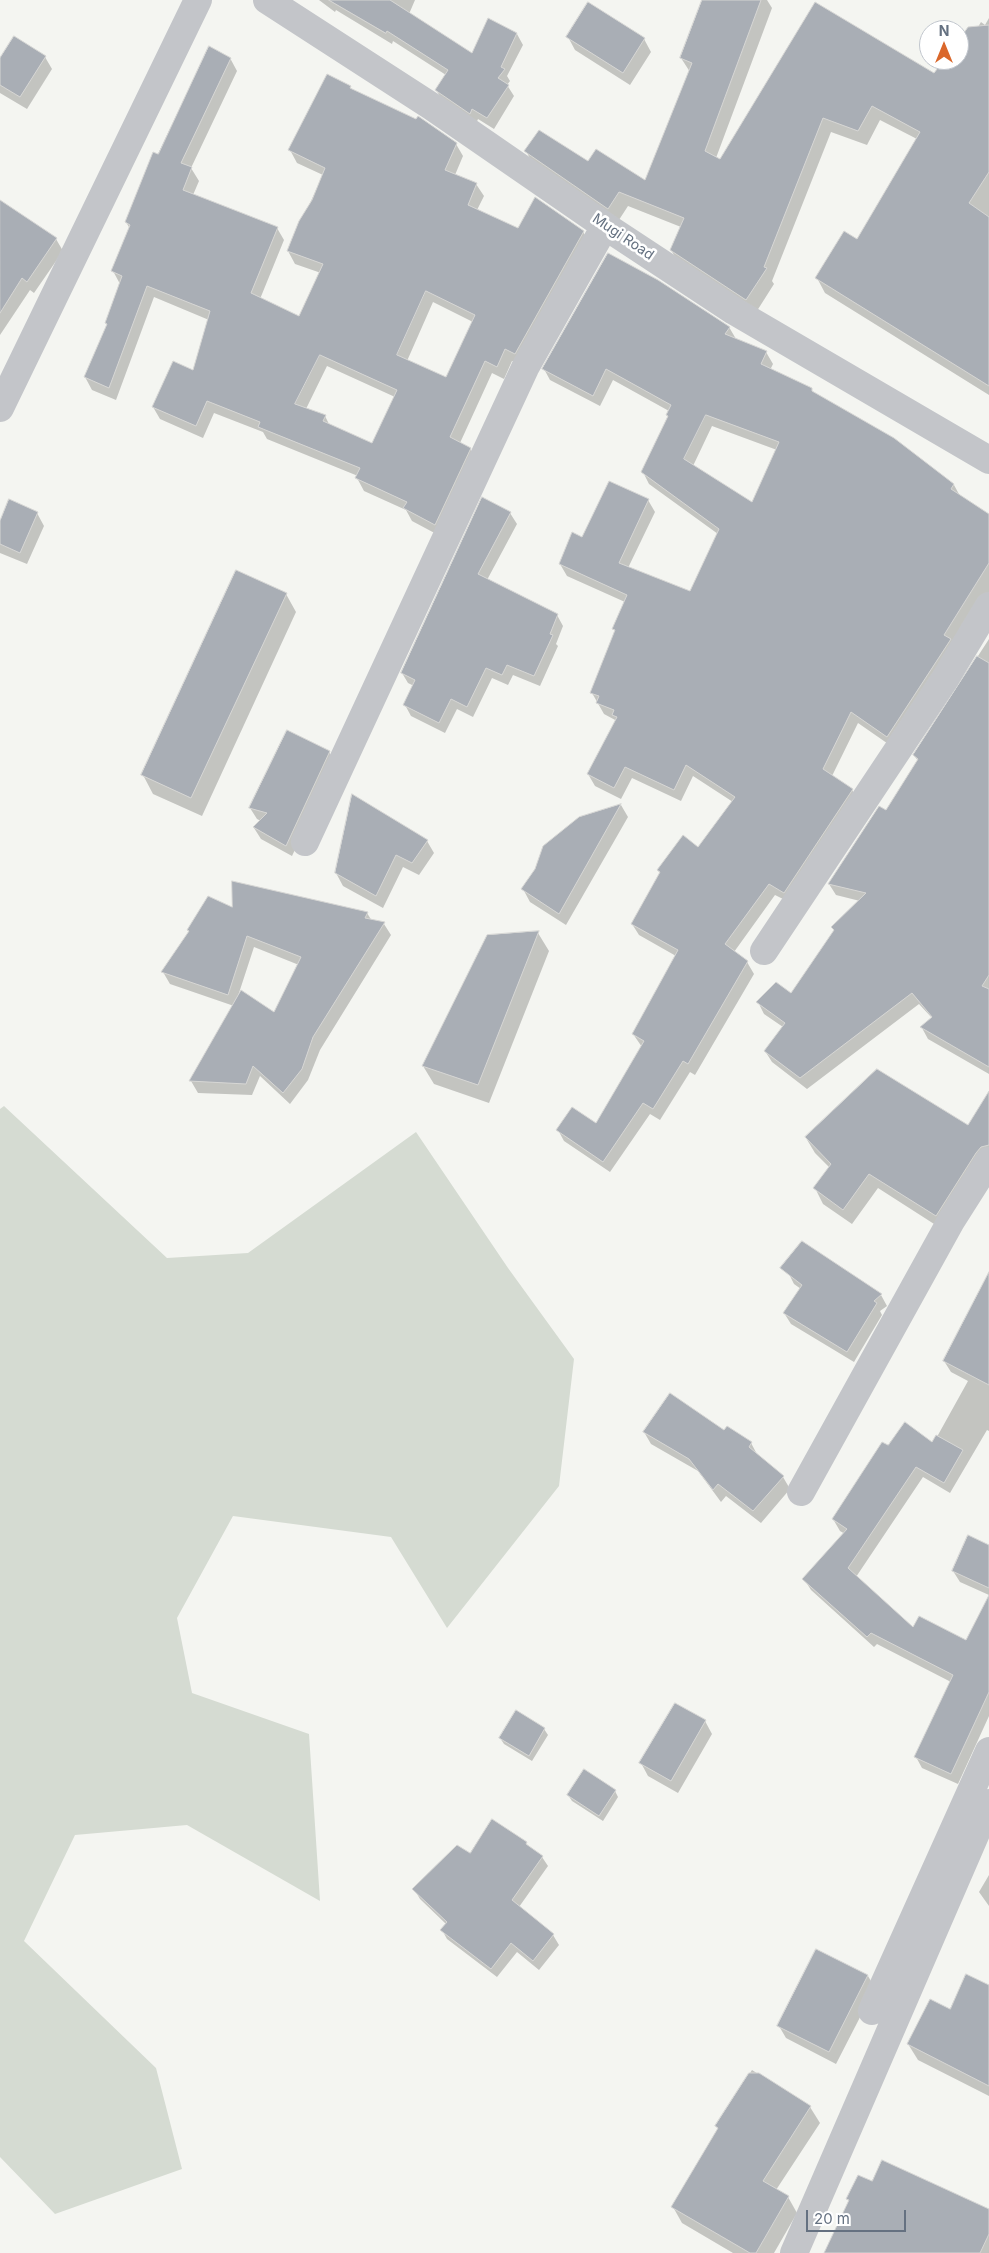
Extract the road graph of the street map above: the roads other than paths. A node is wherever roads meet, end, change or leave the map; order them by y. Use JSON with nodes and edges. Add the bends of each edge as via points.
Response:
{"nodes":[{"id":1,"x":198,"y":0,"type":"edge"},
{"id":2,"x":267,"y":0,"type":"edge"},
{"id":3,"x":605,"y":226,"type":"junction"},
{"id":4,"x":0,"y":408,"type":"edge"},
{"id":5,"x":985,"y":448,"type":"edge"},
{"id":6,"x":989,"y":606,"type":"edge"},
{"id":7,"x":304,"y":842,"type":"dead end"},
{"id":8,"x":764,"y":951,"type":"dead end"},
{"id":9,"x":989,"y":1161,"type":"edge"},
{"id":10,"x":801,"y":1492,"type":"dead end"},
{"id":11,"x":989,"y":1751,"type":"edge"},
{"id":12,"x":989,"y":1803,"type":"edge"},
{"id":13,"x":872,"y":2011,"type":"dead end"},
{"id":14,"x":794,"y":2253,"type":"edge"}],
"edges":[{"from":1,"to":4,"type":"street"},
{"from":2,"to":3,"type":"street","name":"Mugi Road","via":[[431,106]]},
{"from":3,"to":5,"type":"street","name":"Mugi Road","via":[[734,310]]},
{"from":3,"to":7,"type":"street","via":[[525,368]]},
{"from":6,"to":8,"type":"street","via":[[945,679]]},
{"from":9,"to":10,"type":"street","via":[[951,1221]]},
{"from":11,"to":13,"type":"street"},
{"from":12,"to":14,"type":"street"}]}
